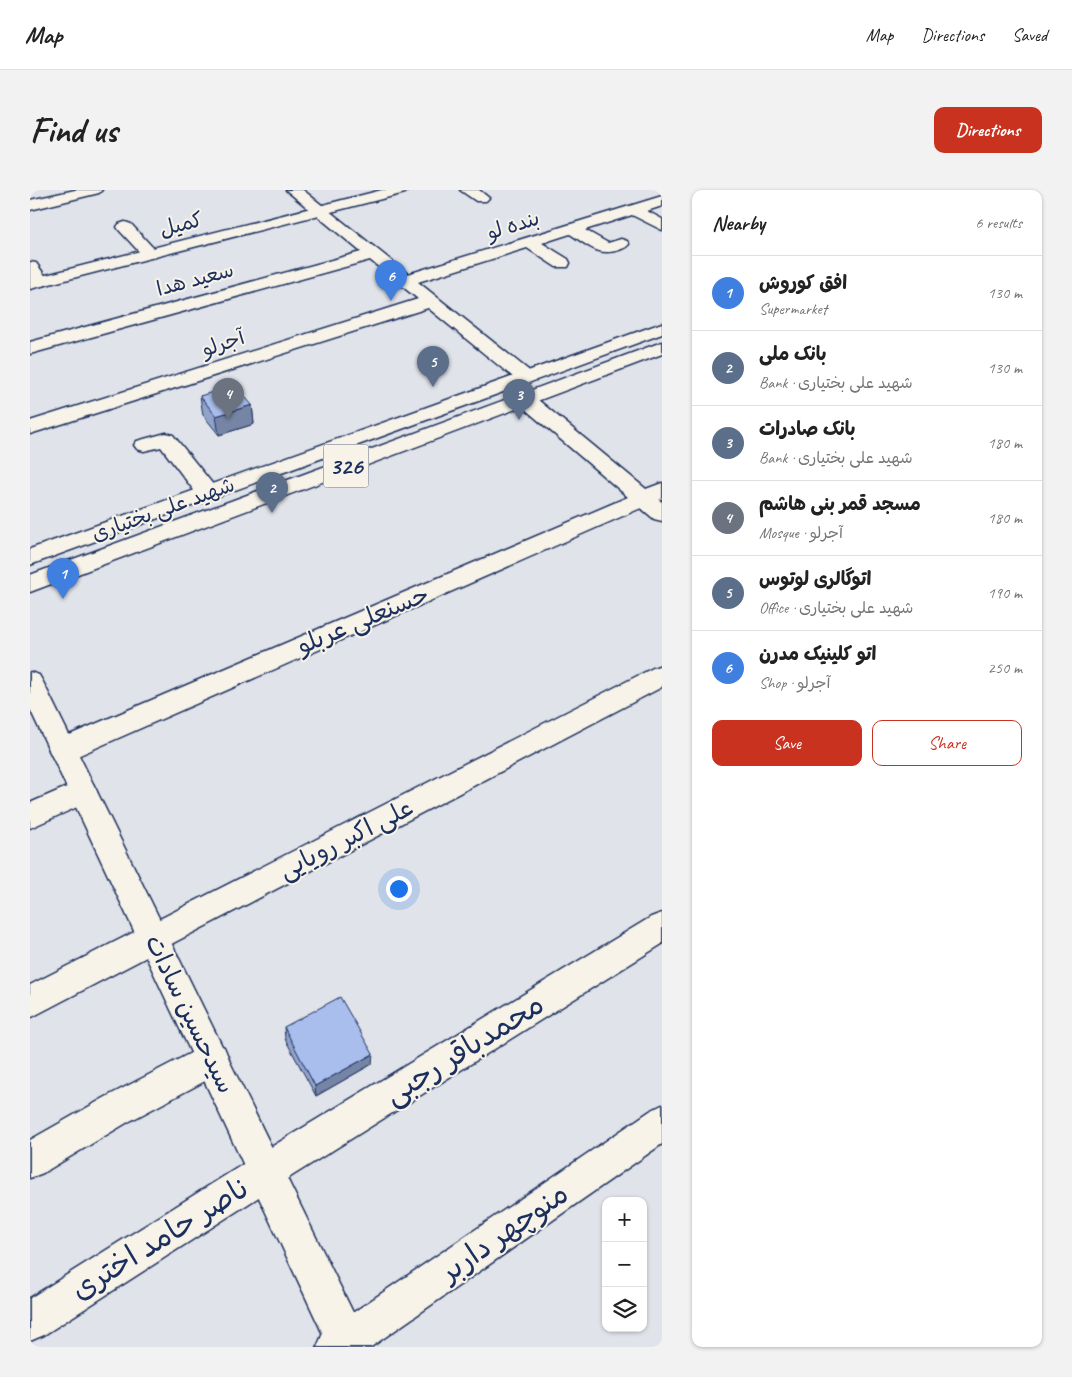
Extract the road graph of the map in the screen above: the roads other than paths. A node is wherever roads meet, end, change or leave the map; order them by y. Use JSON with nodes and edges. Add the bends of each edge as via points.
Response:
{"nodes":[{"id":1,"x":94,"y":190,"type":"edge"},
{"id":2,"x":294,"y":190,"type":"edge"},
{"id":3,"x":400,"y":190,"type":"edge"},
{"id":4,"x":468,"y":190,"type":"edge"},
{"id":5,"x":481,"y":198,"type":"dead end"},
{"id":6,"x":662,"y":201,"type":"edge"},
{"id":7,"x":30,"y":205,"type":"edge"},
{"id":8,"x":596,"y":206,"type":"dead end"},
{"id":9,"x":634,"y":210,"type":"junction"},
{"id":10,"x":319,"y":211,"type":"junction"},
{"id":11,"x":613,"y":216,"type":"junction"},
{"id":12,"x":662,"y":225,"type":"edge"},
{"id":13,"x":125,"y":227,"type":"dead end"},
{"id":14,"x":573,"y":229,"type":"junction"},
{"id":15,"x":530,"y":242,"type":"junction"},
{"id":16,"x":621,"y":244,"type":"dead end"},
{"id":17,"x":150,"y":254,"type":"junction"},
{"id":18,"x":373,"y":254,"type":"junction"},
{"id":19,"x":32,"y":258,"type":"edge"},
{"id":20,"x":562,"y":263,"type":"dead end"},
{"id":21,"x":405,"y":280,"type":"junction"},
{"id":22,"x":35,"y":283,"type":"edge"},
{"id":23,"x":431,"y":301,"type":"junction"},
{"id":24,"x":662,"y":328,"type":"edge"},
{"id":25,"x":30,"y":348,"type":"edge"},
{"id":26,"x":662,"y":348,"type":"edge"},
{"id":27,"x":516,"y":380,"type":"junction"},
{"id":28,"x":526,"y":399,"type":"junction"},
{"id":29,"x":30,"y":428,"type":"edge"},
{"id":30,"x":144,"y":445,"type":"dead end"},
{"id":31,"x":207,"y":492,"type":"junction"},
{"id":32,"x":653,"y":494,"type":"edge"},
{"id":33,"x":662,"y":514,"type":"edge"},
{"id":34,"x":30,"y":557,"type":"edge"},
{"id":35,"x":30,"y":584,"type":"edge"},
{"id":36,"x":662,"y":675,"type":"edge"},
{"id":37,"x":34,"y":701,"type":"edge"},
{"id":38,"x":63,"y":750,"type":"junction"},
{"id":39,"x":83,"y":792,"type":"junction"},
{"id":40,"x":30,"y":816,"type":"edge"},
{"id":41,"x":662,"y":927,"type":"edge"},
{"id":42,"x":153,"y":939,"type":"junction"},
{"id":43,"x":30,"y":1002,"type":"edge"},
{"id":44,"x":212,"y":1059,"type":"junction"},
{"id":45,"x":662,"y":1123,"type":"edge"},
{"id":46,"x":30,"y":1160,"type":"edge"},
{"id":47,"x":266,"y":1171,"type":"junction"},
{"id":48,"x":30,"y":1321,"type":"edge"},
{"id":49,"x":345,"y":1345,"type":"edge"}],
"edges":[{"from":1,"to":7,"type":"street"},
{"from":2,"to":10,"type":"street"},
{"from":3,"to":10,"type":"street","name":"کمیل"},
{"from":4,"to":5,"type":"street"},
{"from":6,"to":9,"type":"street","name":"بنده لو"},
{"from":8,"to":11,"type":"street"},
{"from":9,"to":11,"type":"street","name":"بنده لو"},
{"from":9,"to":12,"type":"street"},
{"from":10,"to":17,"type":"street","name":"کمیل"},
{"from":10,"to":18,"type":"street"},
{"from":11,"to":14,"type":"street","name":"بنده لو"},
{"from":13,"to":17,"type":"street"},
{"from":14,"to":15,"type":"street","name":"بنده لو"},
{"from":14,"to":16,"type":"street","via":[[606,249]]},
{"from":15,"to":20,"type":"street"},
{"from":15,"to":21,"type":"street","name":"بنده لو"},
{"from":17,"to":22,"type":"street","name":"کمیل"},
{"from":18,"to":21,"type":"street"},
{"from":18,"to":25,"type":"street","name":"سعید هدا"},
{"from":19,"to":22,"type":"street"},
{"from":21,"to":23,"type":"street"},
{"from":23,"to":27,"type":"street"},
{"from":23,"to":29,"type":"street","name":"آجرلو"},
{"from":24,"to":27,"type":"street","name":"شهید علی بختیاری","number":"326"},
{"from":26,"to":28,"type":"street","name":"شهید علی بختیاری","number":"326"},
{"from":27,"to":28,"type":"street"},
{"from":27,"to":31,"type":"street","name":"شهید علی بختیاری","number":"326"},
{"from":28,"to":32,"type":"street"},
{"from":28,"to":35,"type":"street","name":"شهید علی بختیاری","number":"326"},
{"from":30,"to":31,"type":"street","via":[[166,439]]},
{"from":31,"to":34,"type":"street","name":"شهید علی بختیاری","number":"326"},
{"from":32,"to":33,"type":"street"},
{"from":32,"to":38,"type":"street","name":"حسنعلی عربلو"},
{"from":36,"to":42,"type":"street","name":"علی اکبر رویایی"},
{"from":37,"to":38,"type":"street","name":"سیدحسین سادات"},
{"from":38,"to":39,"type":"street","name":"سیدحسین سادات"},
{"from":39,"to":40,"type":"street"},
{"from":39,"to":42,"type":"street","name":"سیدحسین سادات"},
{"from":41,"to":47,"type":"street","name":"محمدباقر رجبی"},
{"from":42,"to":43,"type":"street","name":"علی اکبر رویایی"},
{"from":42,"to":44,"type":"street","name":"سیدحسین سادات"},
{"from":44,"to":46,"type":"street"},
{"from":44,"to":47,"type":"street","name":"سیدحسین سادات"},
{"from":45,"to":49,"type":"street","name":"منوچهر داربر"},
{"from":47,"to":48,"type":"street","name":"ناصر حامد اختری"},
{"from":47,"to":49,"type":"street","name":"سیدحسین سادات"}]}
